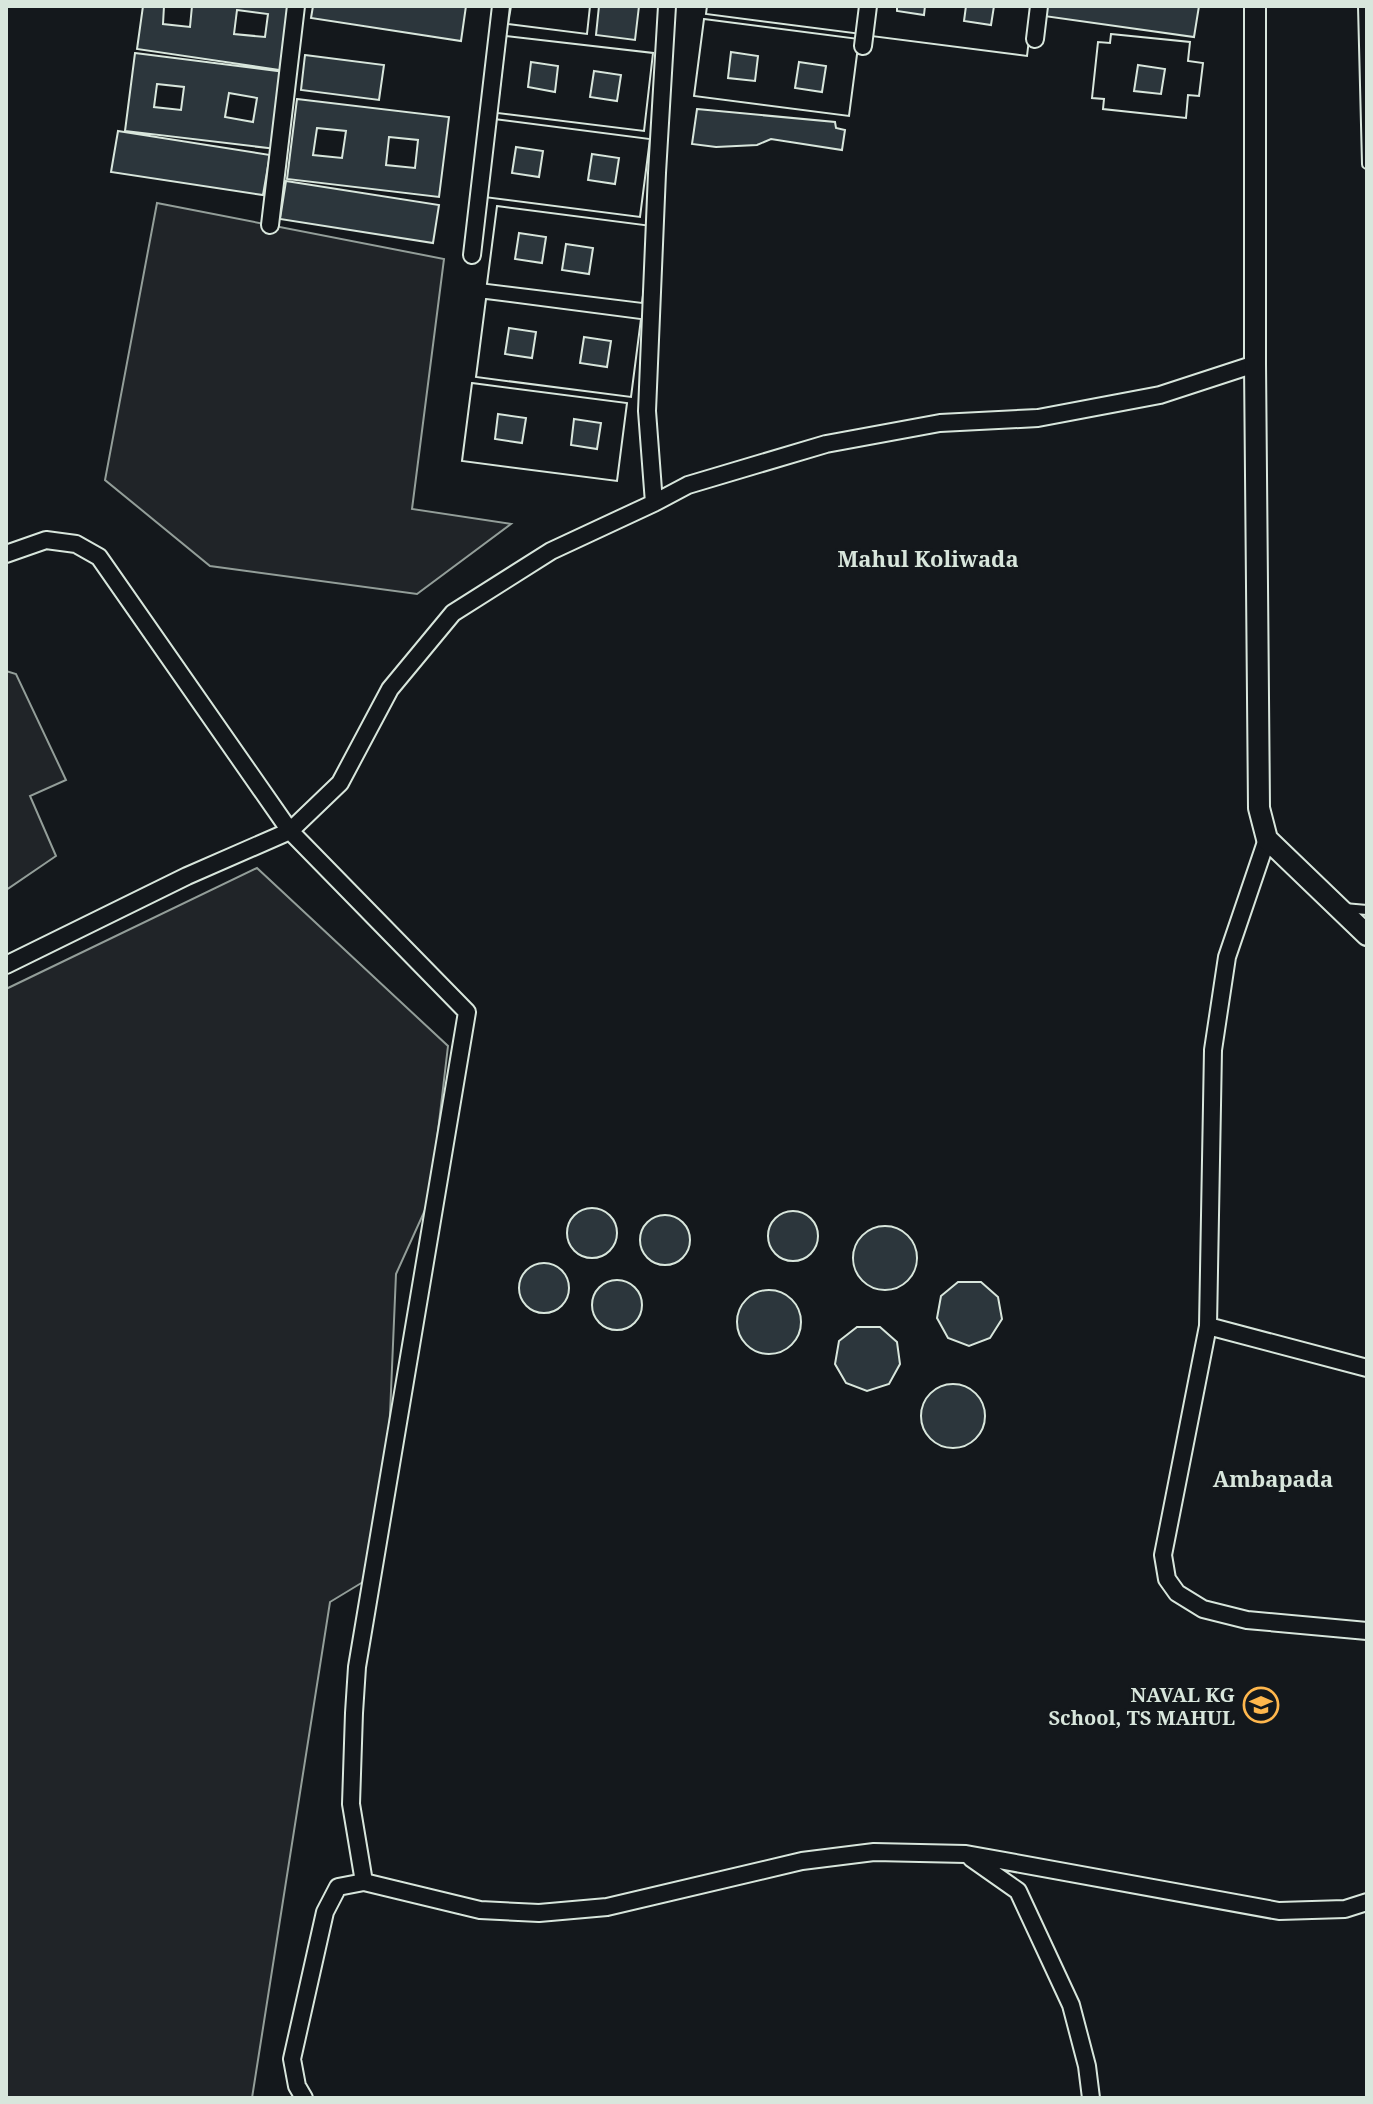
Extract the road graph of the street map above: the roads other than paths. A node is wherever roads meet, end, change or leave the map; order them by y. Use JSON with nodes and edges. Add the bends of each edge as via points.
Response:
{"nodes":[{"id":1,"x":296,"y":6,"type":"edge"},
{"id":2,"x":501,"y":6,"type":"edge"},
{"id":3,"x":667,"y":6,"type":"edge"},
{"id":4,"x":868,"y":6,"type":"edge"},
{"id":5,"x":1039,"y":6,"type":"edge"},
{"id":6,"x":1255,"y":6,"type":"edge"},
{"id":7,"x":1363,"y":6,"type":"edge"},
{"id":8,"x":1035,"y":39,"type":"dead end"},
{"id":9,"x":863,"y":46,"type":"dead end"},
{"id":10,"x":1366,"y":83,"type":"edge"},
{"id":11,"x":1367,"y":164,"type":"edge"},
{"id":12,"x":270,"y":225,"type":"dead end"},
{"id":13,"x":472,"y":255,"type":"dead end"},
{"id":14,"x":1255,"y":364,"type":"junction"},
{"id":15,"x":654,"y":503,"type":"junction"},
{"id":16,"x":6,"y":554,"type":"edge"},
{"id":17,"x":290,"y":831,"type":"junction"},
{"id":18,"x":1267,"y":839,"type":"junction"},
{"id":19,"x":1339,"y":908,"type":"junction"},
{"id":20,"x":1367,"y":910,"type":"edge"},
{"id":21,"x":1367,"y":935,"type":"edge"},
{"id":22,"x":6,"y":965,"type":"edge"},
{"id":23,"x":1208,"y":1326,"type":"junction"},
{"id":24,"x":1367,"y":1368,"type":"edge"},
{"id":25,"x":1367,"y":1631,"type":"edge"},
{"id":26,"x":966,"y":1854,"type":"junction"},
{"id":27,"x":364,"y":1882,"type":"junction"},
{"id":28,"x":1367,"y":1902,"type":"edge"},
{"id":29,"x":304,"y":2098,"type":"edge"},
{"id":30,"x":1091,"y":2098,"type":"edge"}],
"edges":[{"from":1,"to":12,"type":"street"},
{"from":2,"to":13,"type":"street"},
{"from":3,"to":15,"type":"street","via":[[647,411]]},
{"from":4,"to":9,"type":"street"},
{"from":5,"to":8,"type":"street"},
{"from":6,"to":14,"type":"street"},
{"from":7,"to":10,"type":"lane"},
{"from":10,"to":11,"type":"lane"},
{"from":14,"to":15,"type":"street","via":[[1160,395],[1038,418],[940,423],[826,444],[688,485]]},
{"from":14,"to":18,"type":"street","via":[[1259,808]]},
{"from":15,"to":17,"type":"street","via":[[551,551],[453,613],[390,689],[340,783]]},
{"from":16,"to":17,"type":"street","via":[[46,540],[76,544],[99,557]]},
{"from":17,"to":22,"type":"street"},
{"from":17,"to":27,"type":"street","via":[[467,1012],[357,1667],[351,1804]]},
{"from":18,"to":19,"type":"street"},
{"from":18,"to":23,"type":"street","via":[[1227,957],[1213,1050]]},
{"from":19,"to":20,"type":"lane"},
{"from":19,"to":21,"type":"street"},
{"from":23,"to":24,"type":"street"},
{"from":23,"to":25,"type":"street","via":[[1163,1555],[1167,1579],[1177,1593],[1203,1609],[1247,1620]]},
{"from":26,"to":27,"type":"street","via":[[874,1852],[816,1859],[607,1907],[539,1913],[480,1910]]},
{"from":26,"to":28,"type":"street","via":[[1279,1911],[1345,1909]]},
{"from":26,"to":30,"type":"street","via":[[1018,1891],[1071,2005]]},
{"from":27,"to":29,"type":"street","via":[[338,1887],[325,1912],[292,2059]]}]}
